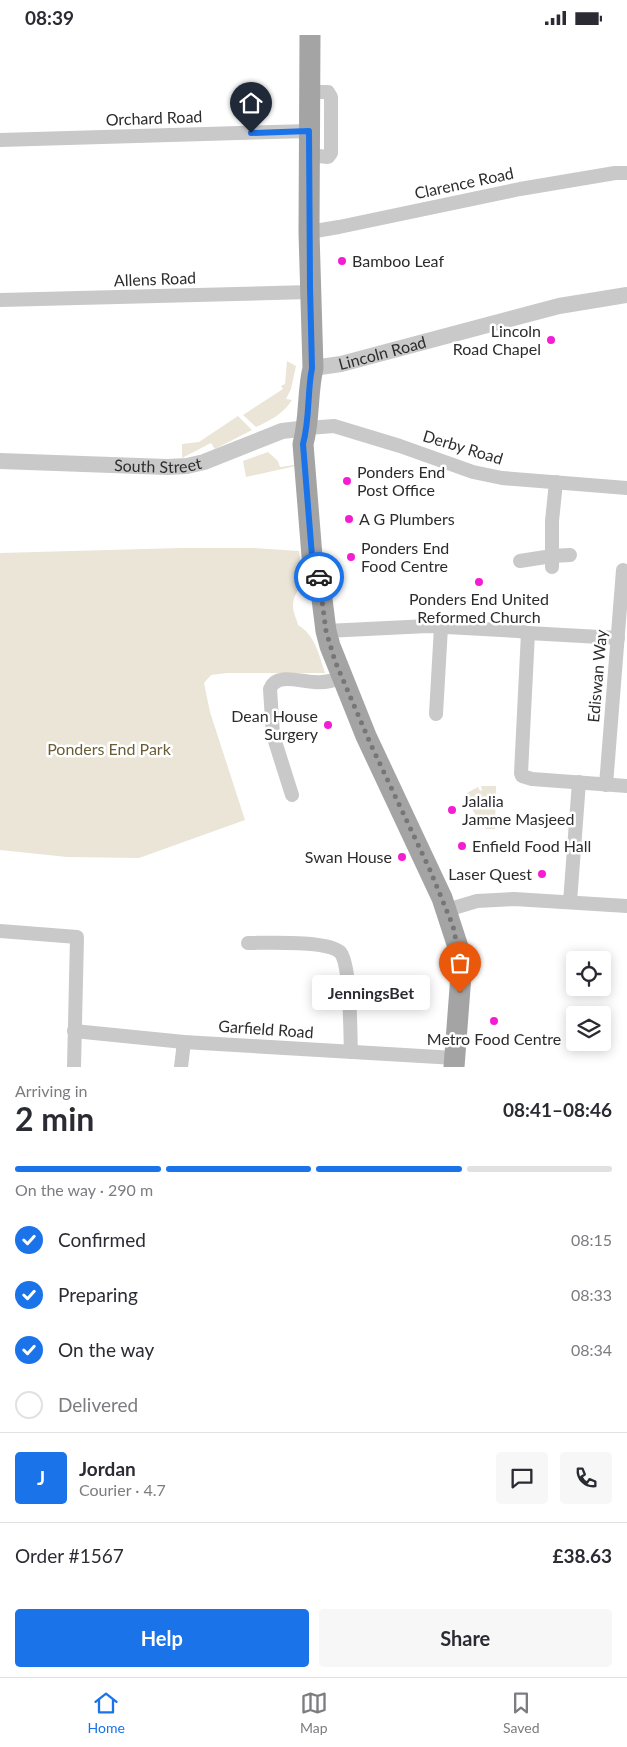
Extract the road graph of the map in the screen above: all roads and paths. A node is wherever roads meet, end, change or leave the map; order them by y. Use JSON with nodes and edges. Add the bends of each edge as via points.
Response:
{"nodes":[{"id":1,"x":310,"y":35,"type":"edge"},
{"id":2,"x":309,"y":92,"type":"junction"},
{"id":3,"x":309,"y":131,"type":"junction"},
{"id":4,"x":0,"y":140,"type":"edge"},
{"id":5,"x":309,"y":155,"type":"junction"},
{"id":6,"x":627,"y":173,"type":"edge"},
{"id":7,"x":309,"y":232,"type":"junction"},
{"id":8,"x":310,"y":292,"type":"junction"},
{"id":9,"x":627,"y":295,"type":"edge"},
{"id":10,"x":0,"y":300,"type":"edge"},
{"id":11,"x":312,"y":368,"type":"junction"},
{"id":12,"x":308,"y":428,"type":"junction"},
{"id":13,"x":0,"y":461,"type":"edge"},
{"id":14,"x":556,"y":482,"type":"junction"},
{"id":15,"x":627,"y":488,"type":"edge"},
{"id":16,"x":570,"y":555,"type":"dead end"},
{"id":17,"x":520,"y":561,"type":"dead end"},
{"id":18,"x":552,"y":561,"type":"junction"},
{"id":19,"x":624,"y":570,"type":"dead end"},
{"id":20,"x":441,"y":627,"type":"junction"},
{"id":21,"x":326,"y":631,"type":"junction"},
{"id":22,"x":528,"y":633,"type":"junction"},
{"id":23,"x":618,"y":638,"type":"junction"},
{"id":24,"x":342,"y":677,"type":"junction"},
{"id":25,"x":436,"y":715,"type":"dead end"},
{"id":26,"x":580,"y":782,"type":"junction"},
{"id":27,"x":606,"y":785,"type":"junction"},
{"id":28,"x":627,"y":786,"type":"edge"},
{"id":29,"x":292,"y":795,"type":"dead end"},
{"id":30,"x":570,"y":902,"type":"junction"},
{"id":31,"x":627,"y":906,"type":"edge"},
{"id":32,"x":447,"y":910,"type":"junction"},
{"id":33,"x":0,"y":931,"type":"edge"},
{"id":34,"x":248,"y":943,"type":"dead end"},
{"id":35,"x":74,"y":1031,"type":"junction"},
{"id":36,"x":184,"y":1042,"type":"junction"},
{"id":37,"x":351,"y":1052,"type":"junction"},
{"id":38,"x":455,"y":1063,"type":"edge"},
{"id":39,"x":74,"y":1067,"type":"edge"},
{"id":40,"x":181,"y":1067,"type":"edge"}],
"edges":[{"from":1,"to":2,"type":"main road"},
{"from":2,"to":3,"type":"main road"},
{"from":2,"to":5,"type":"street","via":[[328,92],[331,97],[331,153],[328,157]]},
{"from":3,"to":4,"type":"street","name":"Orchard Road"},
{"from":3,"to":5,"type":"main road"},
{"from":5,"to":7,"type":"main road"},
{"from":6,"to":7,"type":"street","name":"Clarence Road","via":[[520,189]]},
{"from":7,"to":8,"type":"main road"},
{"from":8,"to":10,"type":"street","name":"Allens Road"},
{"from":8,"to":11,"type":"main road"},
{"from":9,"to":11,"type":"street","name":"Lincoln Road","via":[[565,305],[372,356]]},
{"from":11,"to":12,"type":"main road"},
{"from":12,"to":13,"type":"street","name":"South Street","via":[[282,431],[233,452],[187,466]]},
{"from":12,"to":14,"type":"street","name":"Derby Road","via":[[329,426],[351,431],[473,472]]},
{"from":12,"to":21,"type":"main road","via":[[303,444],[312,556],[318,567]]},
{"from":14,"to":15,"type":"street","name":"Derby Road"},
{"from":14,"to":18,"type":"street"},
{"from":16,"to":18,"type":"street"},
{"from":17,"to":18,"type":"street"},
{"from":19,"to":23,"type":"street","name":"Ediswan Way"},
{"from":20,"to":21,"type":"street"},
{"from":20,"to":22,"type":"street"},
{"from":20,"to":25,"type":"street"},
{"from":21,"to":24,"type":"main road"},
{"from":22,"to":23,"type":"street"},
{"from":22,"to":26,"type":"street","via":[[521,774],[527,778]]},
{"from":23,"to":27,"type":"street","name":"Ediswan Way"},
{"from":24,"to":29,"type":"street","via":[[322,682],[280,680],[270,689],[273,735]]},
{"from":24,"to":32,"type":"main road"},
{"from":26,"to":27,"type":"street"},
{"from":26,"to":30,"type":"street"},
{"from":27,"to":28,"type":"street"},
{"from":30,"to":31,"type":"street"},
{"from":30,"to":32,"type":"street","via":[[488,900]]},
{"from":32,"to":38,"type":"main road","via":[[461,963]]},
{"from":33,"to":35,"type":"street","via":[[77,937]]},
{"from":34,"to":37,"type":"street","via":[[320,944],[340,953],[347,973]]},
{"from":35,"to":36,"type":"street","name":"Garfield Road"},
{"from":35,"to":39,"type":"street"},
{"from":36,"to":37,"type":"street","name":"Garfield Road"},
{"from":36,"to":40,"type":"street"},
{"from":37,"to":38,"type":"street","name":"Garfield Road"}]}
